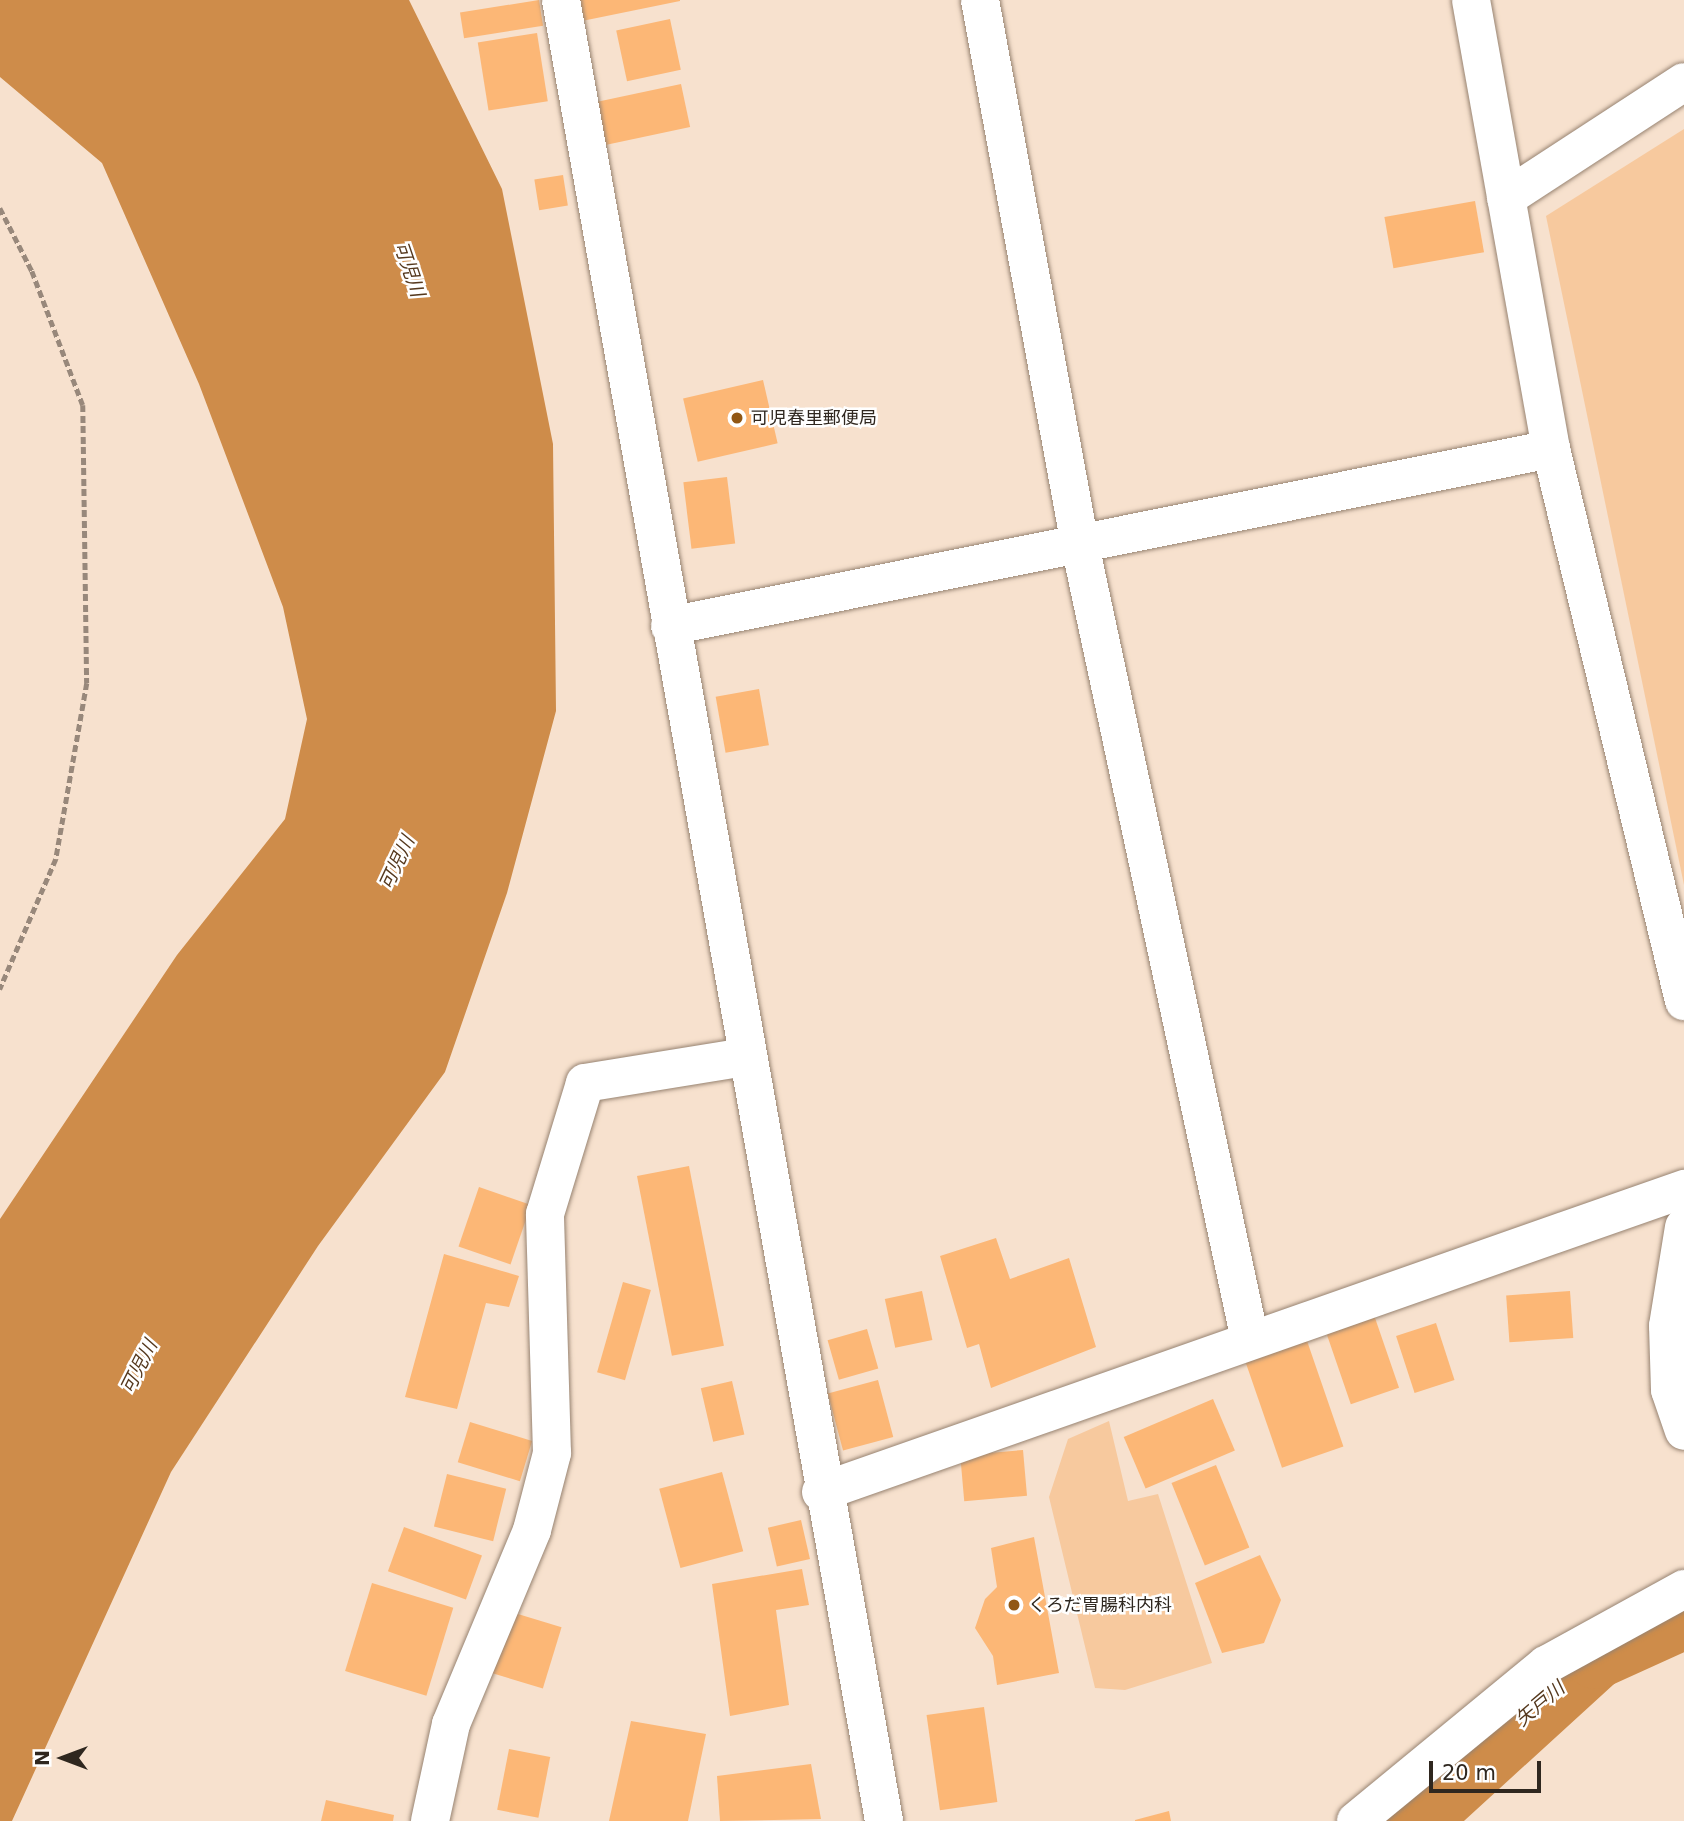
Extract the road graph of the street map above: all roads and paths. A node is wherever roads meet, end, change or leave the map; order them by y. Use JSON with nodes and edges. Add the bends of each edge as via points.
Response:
{"nodes":[{"id":1,"x":561,"y":0,"type":"edge"},
{"id":2,"x":980,"y":0,"type":"edge"},
{"id":3,"x":1471,"y":0,"type":"edge"},
{"id":4,"x":1684,"y":82,"type":"edge"},
{"id":5,"x":1506,"y":198,"type":"junction"},
{"id":6,"x":0,"y":208,"type":"edge"},
{"id":7,"x":1550,"y":449,"type":"junction"},
{"id":8,"x":1080,"y":545,"type":"junction"},
{"id":9,"x":670,"y":626,"type":"junction"},
{"id":10,"x":1675,"y":918,"type":"edge"},
{"id":11,"x":0,"y":989,"type":"edge"},
{"id":12,"x":1684,"y":1001,"type":"edge"},
{"id":13,"x":745,"y":1058,"type":"junction"},
{"id":14,"x":1684,"y":1189,"type":"edge"},
{"id":15,"x":1684,"y":1227,"type":"edge"},
{"id":16,"x":1250,"y":1340,"type":"junction"},
{"id":17,"x":1684,"y":1431,"type":"edge"},
{"id":18,"x":821,"y":1492,"type":"junction"},
{"id":19,"x":1684,"y":1589,"type":"edge"},
{"id":20,"x":430,"y":1821,"type":"edge"},
{"id":21,"x":884,"y":1821,"type":"edge"},
{"id":22,"x":1356,"y":1821,"type":"edge"}],
"edges":[{"from":1,"to":9,"type":"street"},
{"from":2,"to":8,"type":"street"},
{"from":3,"to":5,"type":"street"},
{"from":4,"to":5,"type":"street"},
{"from":5,"to":7,"type":"street"},
{"from":6,"to":11,"type":"path","via":[[32,271],[83,405],[87,683],[56,859]]},
{"from":7,"to":8,"type":"street"},
{"from":7,"to":10,"type":"street"},
{"from":8,"to":9,"type":"street"},
{"from":8,"to":16,"type":"street"},
{"from":9,"to":13,"type":"street"},
{"from":10,"to":12,"type":"street"},
{"from":13,"to":18,"type":"street"},
{"from":13,"to":20,"type":"street","via":[[585,1083],[545,1213],[552,1453],[532,1530],[451,1724]]},
{"from":14,"to":16,"type":"street"},
{"from":15,"to":17,"type":"street","via":[[1668,1326],[1670,1390]]},
{"from":16,"to":18,"type":"street"},
{"from":18,"to":21,"type":"street"},
{"from":19,"to":22,"type":"street","via":[[1546,1665]]}]}
